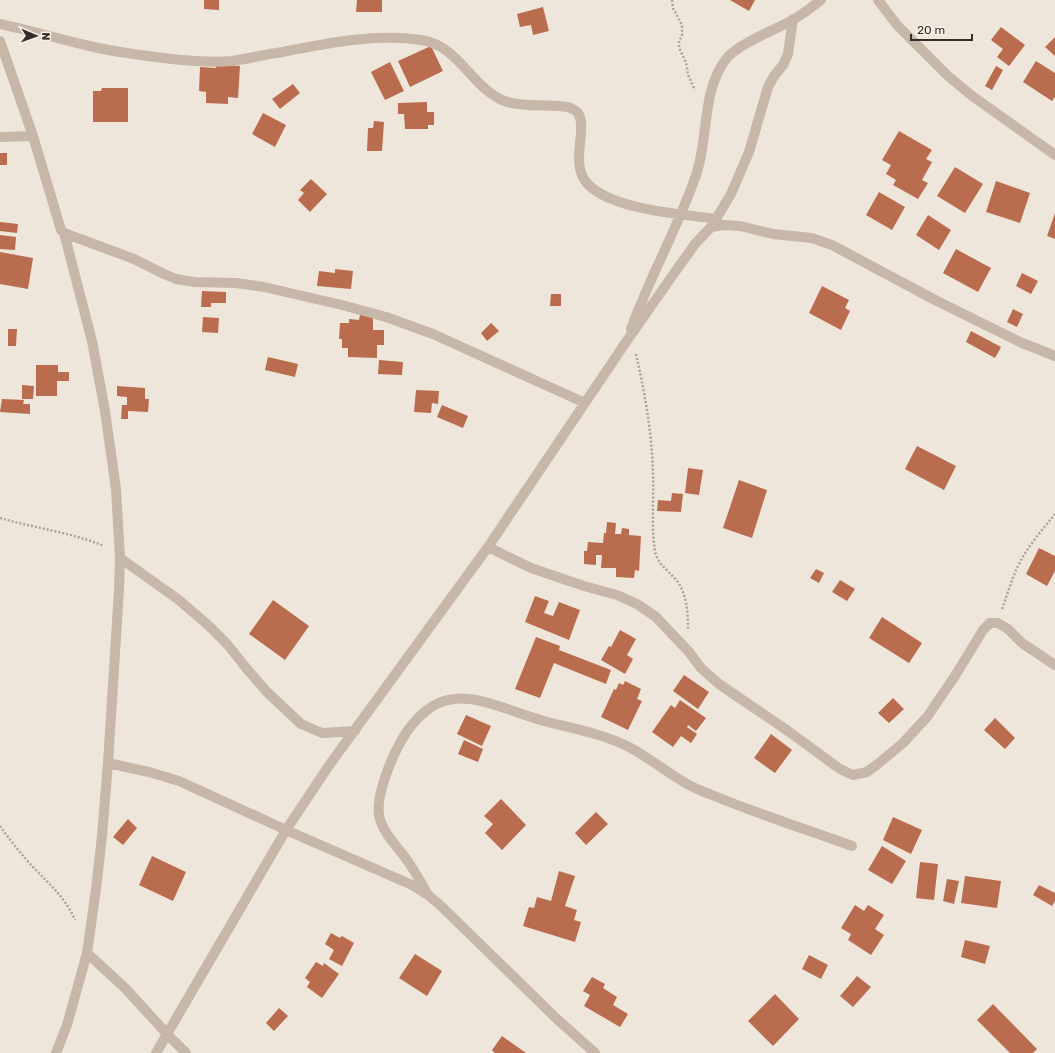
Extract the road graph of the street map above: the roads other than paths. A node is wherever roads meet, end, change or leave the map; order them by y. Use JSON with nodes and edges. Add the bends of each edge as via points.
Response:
{"nodes":[{"id":1,"x":821,"y":0,"type":"edge"},
{"id":2,"x":878,"y":0,"type":"edge"},
{"id":3,"x":793,"y":20,"type":"junction"},
{"id":4,"x":0,"y":24,"type":"edge"},
{"id":5,"x":0,"y":41,"type":"edge"},
{"id":6,"x":34,"y":136,"type":"junction"},
{"id":7,"x":0,"y":137,"type":"edge"},
{"id":8,"x":1055,"y":155,"type":"edge"},
{"id":9,"x":681,"y":214,"type":"junction"},
{"id":10,"x":714,"y":223,"type":"junction"},
{"id":11,"x":64,"y":233,"type":"junction"},
{"id":12,"x":629,"y":338,"type":"junction"},
{"id":13,"x":1055,"y":356,"type":"edge"},
{"id":14,"x":585,"y":403,"type":"junction"},
{"id":15,"x":488,"y":547,"type":"junction"},
{"id":16,"x":120,"y":558,"type":"junction"},
{"id":17,"x":1055,"y":665,"type":"edge"},
{"id":18,"x":355,"y":730,"type":"junction"},
{"id":19,"x":108,"y":764,"type":"junction"},
{"id":20,"x":286,"y":830,"type":"junction"},
{"id":21,"x":852,"y":846,"type":"dead end"},
{"id":22,"x":428,"y":895,"type":"junction"},
{"id":23,"x":87,"y":953,"type":"junction"},
{"id":24,"x":168,"y":1035,"type":"junction"},
{"id":25,"x":56,"y":1053,"type":"edge"},
{"id":26,"x":156,"y":1053,"type":"edge"},
{"id":27,"x":186,"y":1053,"type":"edge"},
{"id":28,"x":596,"y":1053,"type":"edge"}],
"edges":[{"from":1,"to":3,"type":"street"},
{"from":2,"to":8,"type":"street","via":[[897,25],[948,76]]},
{"from":3,"to":9,"type":"street","via":[[741,47],[727,58],[717,75],[710,98],[697,174]]},
{"from":3,"to":10,"type":"street","via":[[788,54],[768,87],[749,152],[731,194]]},
{"from":4,"to":9,"type":"street","via":[[120,52],[205,61],[232,61],[311,46],[386,38],[430,41],[445,49],[478,82],[503,100],[518,104],[568,107],[575,110],[581,121],[581,173],[594,189],[609,198],[630,205]]},
{"from":5,"to":6,"type":"street"},
{"from":6,"to":7,"type":"street"},
{"from":6,"to":11,"type":"street"},
{"from":9,"to":10,"type":"street"},
{"from":9,"to":12,"type":"street","via":[[642,298]]},
{"from":10,"to":12,"type":"street","via":[[695,244]]},
{"from":10,"to":13,"type":"street","via":[[812,238],[832,245],[935,300],[1020,342]]},
{"from":11,"to":14,"type":"street","via":[[134,259],[176,279],[264,287],[386,317],[453,342]]},
{"from":11,"to":16,"type":"street","via":[[92,341],[105,412],[116,489]]},
{"from":12,"to":14,"type":"street"},
{"from":14,"to":15,"type":"street"},
{"from":15,"to":17,"type":"street","via":[[531,568],[617,595],[637,604],[656,617],[701,668],[719,684],[840,769],[853,775],[867,772],[903,743],[927,717],[990,623],[998,623],[1008,629],[1022,643]]},
{"from":15,"to":18,"type":"street"},
{"from":16,"to":18,"type":"street","via":[[179,600],[209,626],[267,692],[301,724],[322,733]]},
{"from":16,"to":19,"type":"street"},
{"from":18,"to":20,"type":"street"},
{"from":19,"to":20,"type":"street","via":[[179,781]]},
{"from":19,"to":23,"type":"street"},
{"from":20,"to":22,"type":"street","via":[[391,875]]},
{"from":20,"to":24,"type":"street"},
{"from":21,"to":22,"type":"street","via":[[712,795],[681,780],[626,745],[605,737],[468,698],[447,700],[422,712],[409,727],[397,748],[378,804],[379,816],[389,837],[411,865]]},
{"from":22,"to":28,"type":"street"},
{"from":23,"to":24,"type":"street","via":[[125,988]]},
{"from":23,"to":25,"type":"street","via":[[67,1025]]},
{"from":24,"to":26,"type":"street"},
{"from":24,"to":27,"type":"street"}]}
